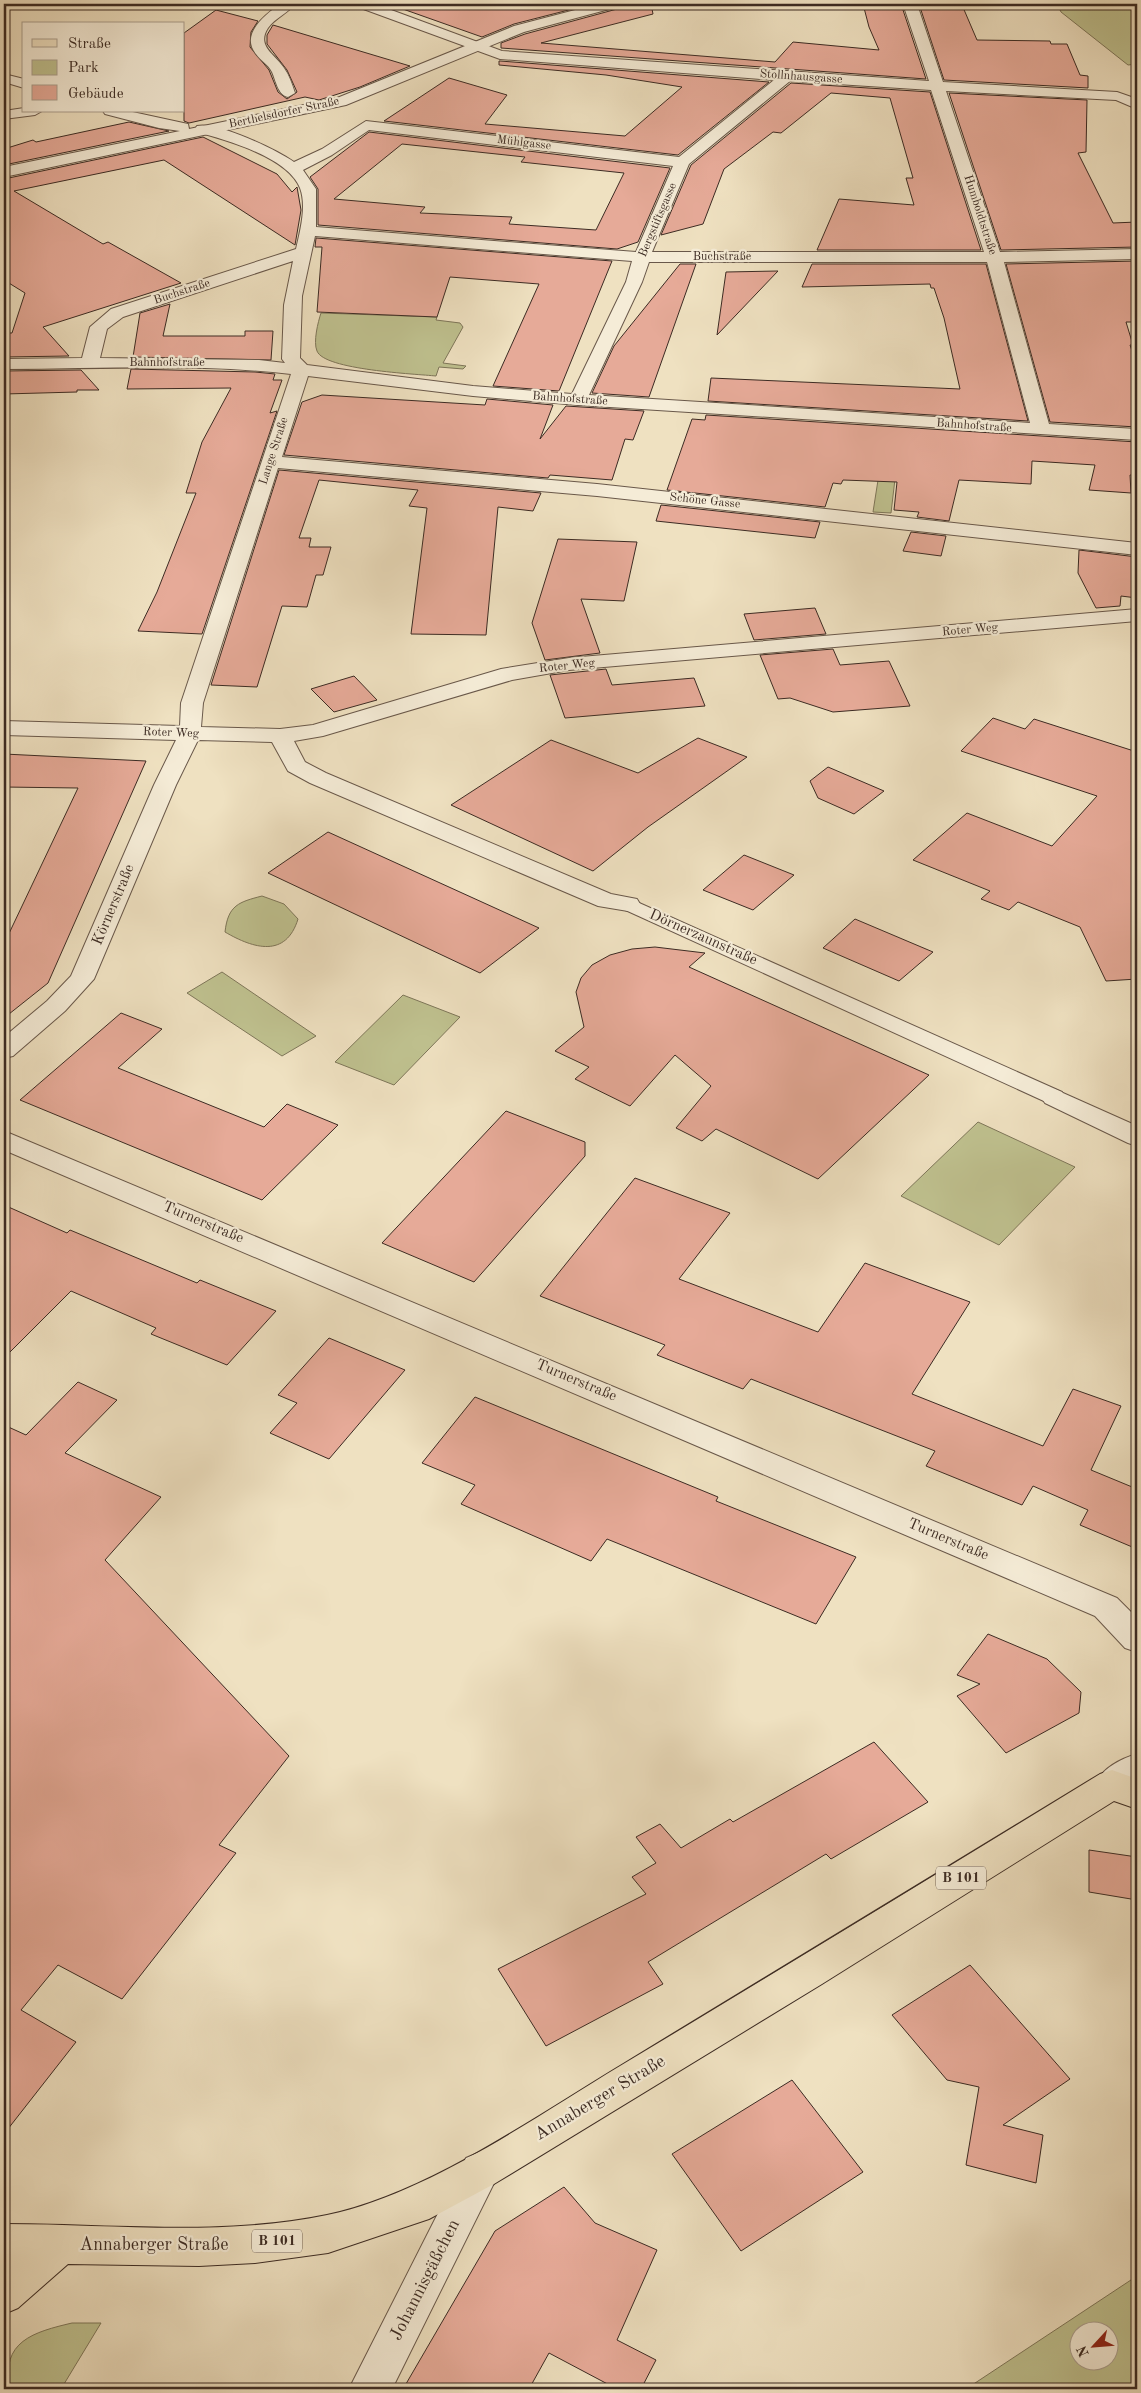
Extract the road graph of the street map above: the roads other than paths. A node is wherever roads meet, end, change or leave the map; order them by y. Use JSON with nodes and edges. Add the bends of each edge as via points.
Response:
{"nodes":[{"id":1,"x":288,"y":4,"type":"edge"},
{"id":2,"x":363,"y":4,"type":"edge"},
{"id":3,"x":612,"y":4,"type":"edge"},
{"id":4,"x":910,"y":4,"type":"edge"},
{"id":5,"x":474,"y":46,"type":"junction"},
{"id":6,"x":787,"y":76,"type":"junction"},
{"id":7,"x":4,"y":78,"type":"edge"},
{"id":8,"x":22,"y":83,"type":"edge"},
{"id":9,"x":937,"y":86,"type":"junction"},
{"id":10,"x":288,"y":93,"type":"dead end"},
{"id":11,"x":1133,"y":102,"type":"edge"},
{"id":12,"x":28,"y":112,"type":"edge"},
{"id":13,"x":113,"y":112,"type":"edge"},
{"id":14,"x":4,"y":116,"type":"edge"},
{"id":15,"x":127,"y":117,"type":"junction"},
{"id":16,"x":202,"y":130,"type":"junction"},
{"id":17,"x":128,"y":145,"type":"junction"},
{"id":18,"x":682,"y":162,"type":"junction"},
{"id":19,"x":294,"y":169,"type":"junction"},
{"id":20,"x":4,"y":172,"type":"edge"},
{"id":21,"x":308,"y":231,"type":"junction"},
{"id":22,"x":303,"y":252,"type":"junction"},
{"id":23,"x":1137,"y":254,"type":"edge"},
{"id":24,"x":642,"y":257,"type":"junction"},
{"id":25,"x":994,"y":257,"type":"junction"},
{"id":26,"x":90,"y":363,"type":"junction"},
{"id":27,"x":4,"y":364,"type":"edge"},
{"id":28,"x":301,"y":370,"type":"junction"},
{"id":29,"x":578,"y":400,"type":"junction"},
{"id":30,"x":1041,"y":430,"type":"junction"},
{"id":31,"x":1137,"y":435,"type":"edge"},
{"id":32,"x":271,"y":462,"type":"junction"},
{"id":33,"x":1137,"y":549,"type":"edge"},
{"id":34,"x":1137,"y":615,"type":"edge"},
{"id":35,"x":4,"y":728,"type":"edge"},
{"id":36,"x":190,"y":734,"type":"junction"},
{"id":37,"x":280,"y":736,"type":"junction"},
{"id":38,"x":628,"y":904,"type":"joint"},
{"id":39,"x":4,"y":1050,"type":"edge"},
{"id":40,"x":1054,"y":1097,"type":"joint"},
{"id":41,"x":1137,"y":1138,"type":"edge"},
{"id":42,"x":4,"y":1140,"type":"edge"},
{"id":43,"x":1137,"y":1639,"type":"edge"},
{"id":44,"x":1129,"y":1782,"type":"edge"},
{"id":45,"x":480,"y":2171,"type":"junction"},
{"id":46,"x":4,"y":2243,"type":"edge"},
{"id":47,"x":60,"y":2245,"type":"junction"},
{"id":48,"x":4,"y":2294,"type":"edge"},
{"id":49,"x":370,"y":2389,"type":"edge"}],
"edges":[{"from":1,"to":10,"type":"street","via":[[266,23],[257,40],[259,48],[274,64]]},
{"from":2,"to":5,"type":"street","name":"Stollnhausgasse"},
{"from":3,"to":5,"type":"street","name":"Berthelsdorfer Straße","via":[[519,29]]},
{"from":4,"to":9,"type":"street","name":"Humboldtstraße"},
{"from":5,"to":6,"type":"street","name":"Stollnhausgasse","via":[[500,55]]},
{"from":5,"to":16,"type":"street","name":"Berthelsdorfer Straße","via":[[341,102]]},
{"from":6,"to":9,"type":"street","name":"Stollnhausgasse"},
{"from":6,"to":18,"type":"street","name":"Bergstiftsgasse"},
{"from":7,"to":8,"type":"street"},
{"from":9,"to":11,"type":"street","name":"Stollnhausgasse"},
{"from":9,"to":25,"type":"street","name":"Humboldtstraße"},
{"from":12,"to":14,"type":"street"},
{"from":13,"to":15,"type":"street"},
{"from":15,"to":16,"type":"street"},
{"from":15,"to":17,"type":"street","via":[[137,135]]},
{"from":16,"to":17,"type":"street","name":"Berthelsdorfer Straße"},
{"from":16,"to":19,"type":"street","via":[[237,140]]},
{"from":17,"to":20,"type":"street","name":"Berthelsdorfer Straße"},
{"from":18,"to":19,"type":"street","name":"Mühlgasse","via":[[366,125],[327,152]]},
{"from":18,"to":24,"type":"street","name":"Bergstiftsgasse"},
{"from":19,"to":21,"type":"street","via":[[308,190]]},
{"from":21,"to":22,"type":"street"},
{"from":21,"to":24,"type":"street","name":"Buchstraße"},
{"from":22,"to":26,"type":"street","name":"Buchstraße","via":[[117,313],[99,327]]},
{"from":22,"to":28,"type":"street","via":[[294,288],[291,359]]},
{"from":23,"to":25,"type":"street","name":"Buchstraße"},
{"from":24,"to":25,"type":"street","name":"Buchstraße"},
{"from":24,"to":29,"type":"street","name":"Bergstiftsgasse","via":[[634,282]]},
{"from":25,"to":30,"type":"street","name":"Humboldtstraße"},
{"from":26,"to":27,"type":"street","name":"Bahnhofstraße"},
{"from":26,"to":28,"type":"street","name":"Bahnhofstraße","via":[[259,365]]},
{"from":28,"to":29,"type":"street","name":"Bahnhofstraße"},
{"from":28,"to":32,"type":"street","name":"Lange Straße"},
{"from":29,"to":30,"type":"street","name":"Bahnhofstraße"},
{"from":30,"to":31,"type":"street","name":"Bahnhofstraße"},
{"from":32,"to":33,"type":"street","name":"Schöne Gasse","via":[[613,491]]},
{"from":32,"to":36,"type":"street","name":"Lange Straße","via":[[192,703]]},
{"from":34,"to":37,"type":"street","name":"Roter Weg","via":[[560,665],[504,675],[315,731]]},
{"from":35,"to":36,"type":"street","name":"Roter Weg"},
{"from":36,"to":37,"type":"street","name":"Roter Weg"},
{"from":36,"to":39,"type":"street","name":"Körnerstraße","via":[[82,979]]},
{"from":37,"to":38,"type":"street","name":"Dörnerzaunstraße","via":[[296,766],[318,778],[606,901]]},
{"from":38,"to":40,"type":"street","name":"Dörnerzaunstraße"},
{"from":40,"to":41,"type":"street","name":"Dörnerzaunstraße"},
{"from":42,"to":43,"type":"street","name":"Turnerstraße","via":[[1106,1607]]},
{"from":44,"to":45,"type":"main road","name":"Annaberger Straße","number":"B 101"},
{"from":45,"to":47,"type":"main road","name":"Annaberger Straße","number":"B 101","via":[[415,2206],[328,2234],[255,2244],[199,2247]]},
{"from":45,"to":49,"type":"street","name":"Johannisgäßchen"},
{"from":46,"to":47,"type":"main road","name":"Annaberger Straße","number":"B 101"},
{"from":47,"to":48,"type":"main road"}]}
